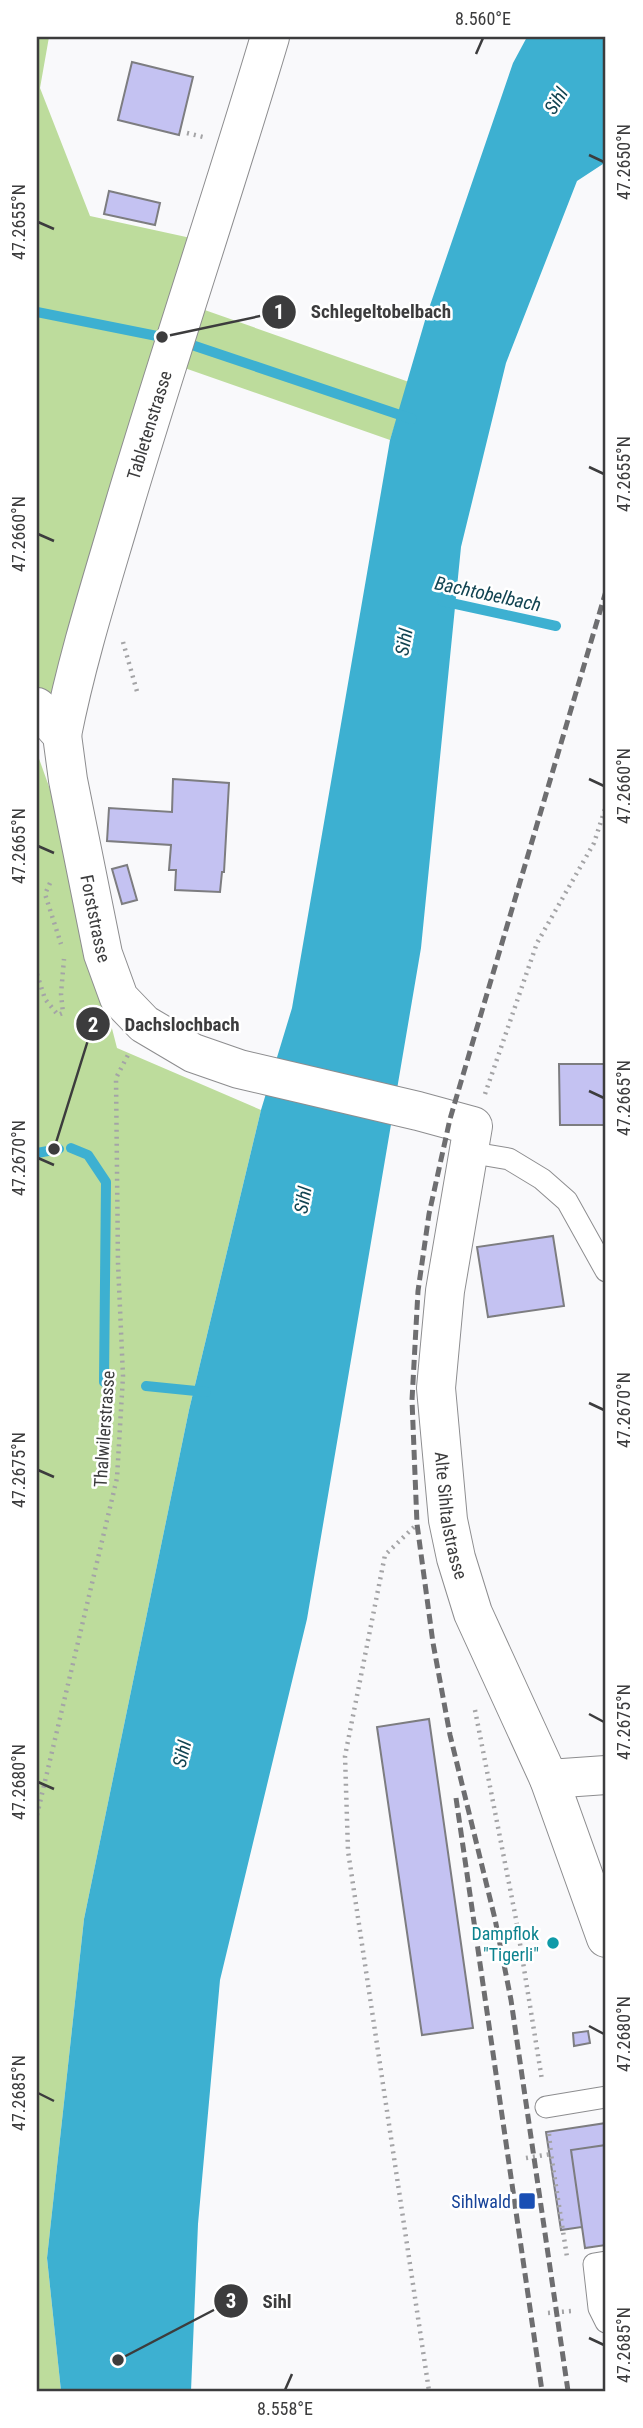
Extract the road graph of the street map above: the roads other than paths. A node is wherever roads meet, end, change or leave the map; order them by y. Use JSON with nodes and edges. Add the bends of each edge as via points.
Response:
{"nodes":[{"id":1,"x":270,"y":37,"type":"edge"},
{"id":2,"x":37,"y":706,"type":"edge"},
{"id":3,"x":62,"y":735,"type":"junction"},
{"id":4,"x":471,"y":1139,"type":"junction"},
{"id":5,"x":606,"y":1271,"type":"edge"},
{"id":6,"x":606,"y":1775,"type":"edge"},
{"id":7,"x":549,"y":1779,"type":"junction"},
{"id":8,"x":606,"y":1938,"type":"edge"},
{"id":9,"x":606,"y":2096,"type":"edge"},
{"id":10,"x":546,"y":2107,"type":"road end"},
{"id":11,"x":606,"y":2262,"type":"edge"},
{"id":12,"x":606,"y":2322,"type":"edge"}],
"edges":[{"from":1,"to":3,"type":"street","name":"Tabletenstrasse","via":[[88,627]]},
{"from":2,"to":3,"type":"street"},
{"from":3,"to":4,"type":"street","name":"Forststrasse","via":[[103,954],[119,998],[144,1024],[193,1053],[239,1069],[418,1111]]},
{"from":4,"to":5,"type":"lane","via":[[542,1179],[567,1201]]},
{"from":4,"to":7,"type":"street","name":"Alte Sihltalstrasse","via":[[445,1291],[436,1388],[448,1520],[473,1613]]},
{"from":6,"to":7,"type":"street"},
{"from":7,"to":8,"type":"street","name":"Alte Sihltalstrasse"},
{"from":9,"to":10,"type":"lane"},
{"from":11,"to":12,"type":"lane","via":[[594,2264],[599,2308]]}]}
